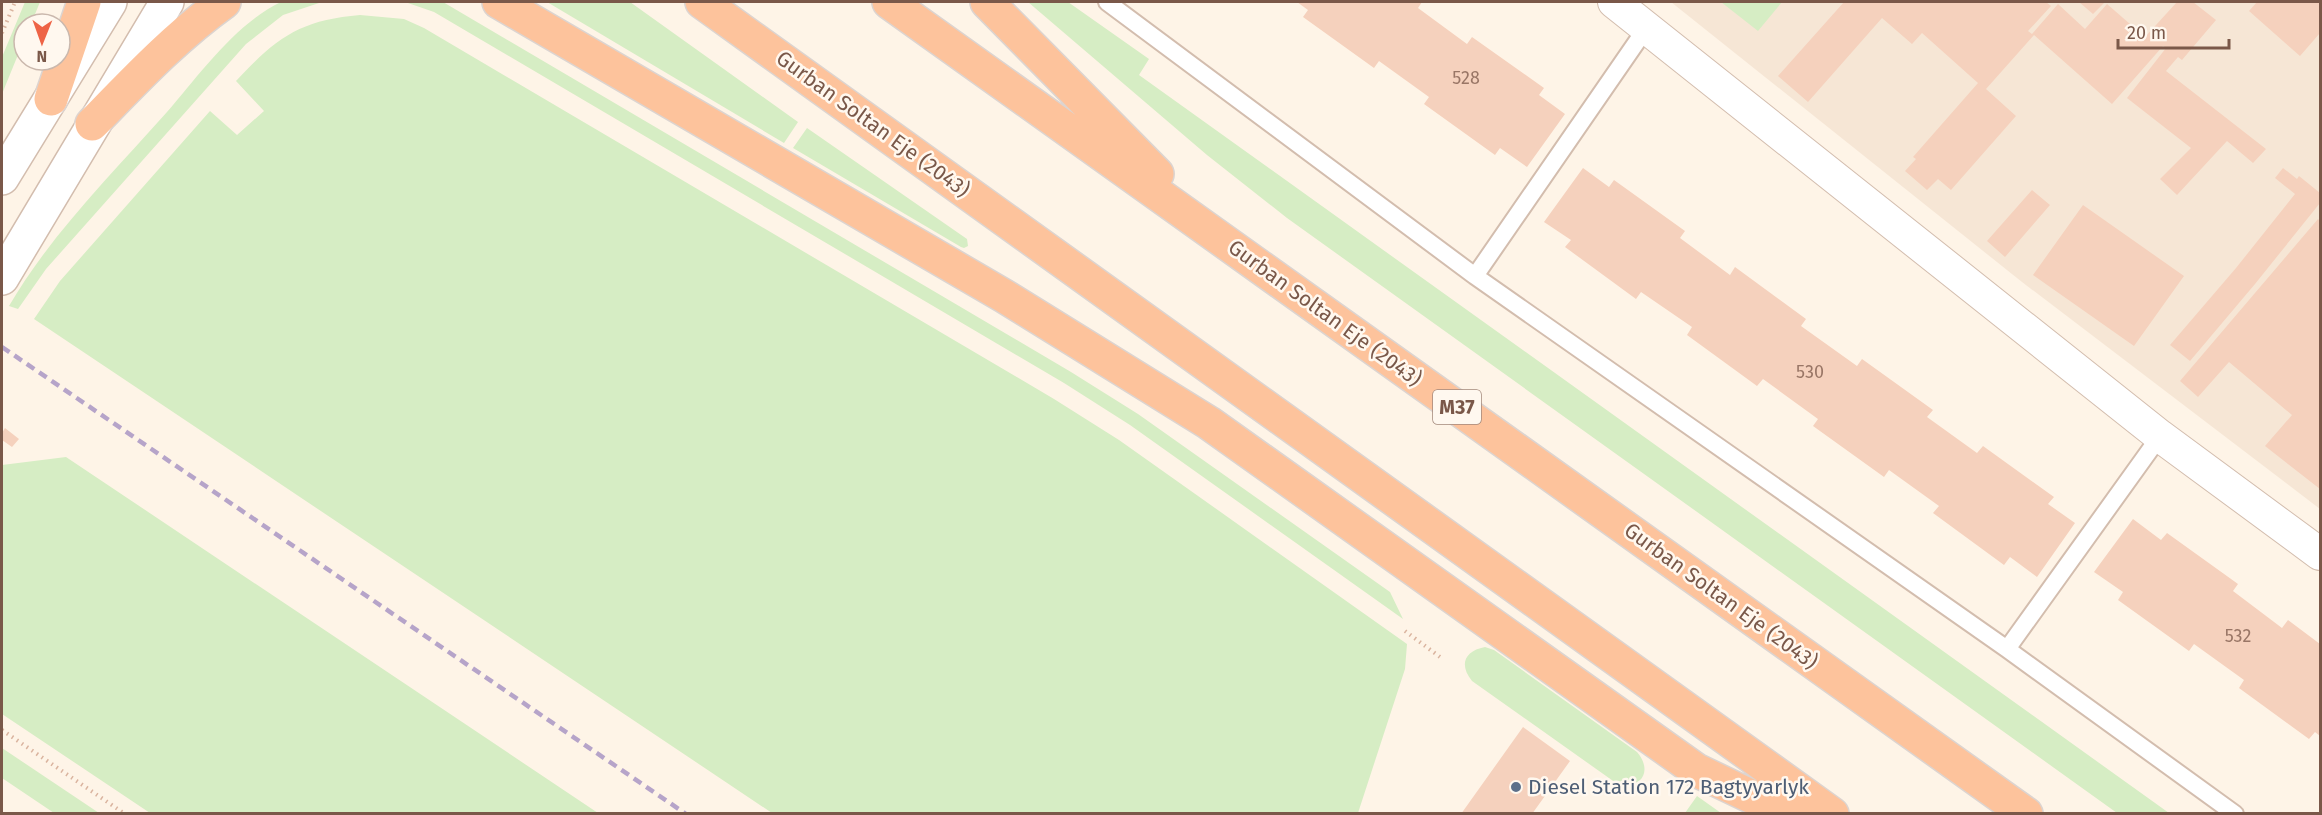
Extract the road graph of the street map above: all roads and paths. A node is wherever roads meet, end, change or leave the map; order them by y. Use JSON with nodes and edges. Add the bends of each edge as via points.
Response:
{"nodes":[{"id":1,"x":15,"y":2,"type":"edge"},
{"id":2,"x":84,"y":2,"type":"edge"},
{"id":3,"x":110,"y":2,"type":"edge"},
{"id":4,"x":167,"y":2,"type":"edge"},
{"id":5,"x":224,"y":2,"type":"edge"},
{"id":6,"x":499,"y":2,"type":"edge"},
{"id":7,"x":702,"y":2,"type":"edge"},
{"id":8,"x":889,"y":2,"type":"edge"},
{"id":9,"x":987,"y":2,"type":"edge"},
{"id":10,"x":1107,"y":2,"type":"edge"},
{"id":11,"x":1614,"y":2,"type":"edge"},
{"id":12,"x":1647,"y":27,"type":"junction"},
{"id":13,"x":2,"y":33,"type":"edge"},
{"id":14,"x":51,"y":99,"type":"junction"},
{"id":15,"x":92,"y":124,"type":"junction"},
{"id":16,"x":2,"y":178,"type":"edge"},
{"id":17,"x":1222,"y":239,"type":"junction"},
{"id":18,"x":1475,"y":276,"type":"junction"},
{"id":19,"x":2,"y":278,"type":"edge"},
{"id":20,"x":1112,"y":295,"type":"junction"},
{"id":21,"x":2160,"y":436,"type":"junction"},
{"id":22,"x":2320,"y":554,"type":"edge"},
{"id":23,"x":1443,"y":590,"type":"junction"},
{"id":24,"x":1405,"y":632,"type":"dead end"},
{"id":25,"x":2007,"y":649,"type":"junction"},
{"id":26,"x":1440,"y":657,"type":"dead end"},
{"id":27,"x":2,"y":730,"type":"edge"},
{"id":28,"x":125,"y":813,"type":"edge"},
{"id":29,"x":1788,"y":813,"type":"edge"},
{"id":30,"x":1832,"y":813,"type":"edge"},
{"id":31,"x":2026,"y":813,"type":"edge"},
{"id":32,"x":2235,"y":813,"type":"edge"}],
"edges":[{"from":1,"to":13,"type":"path"},
{"from":2,"to":14,"type":"highway"},
{"from":3,"to":14,"type":"street"},
{"from":4,"to":15,"type":"street"},
{"from":5,"to":15,"type":"highway","via":[[163,51]]},
{"from":6,"to":23,"type":"highway","via":[[1004,296],[1209,423]]},
{"from":7,"to":20,"type":"highway","name":"Gurban Soltan Eje (2043)"},
{"from":8,"to":17,"type":"highway","name":"Gurban Soltan Eje (2043)","number":"M37"},
{"from":9,"to":17,"type":"highway"},
{"from":10,"to":18,"type":"lane"},
{"from":11,"to":12,"type":"street"},
{"from":12,"to":18,"type":"lane"},
{"from":12,"to":21,"type":"street"},
{"from":14,"to":16,"type":"street"},
{"from":15,"to":19,"type":"street"},
{"from":17,"to":31,"type":"highway","name":"Gurban Soltan Eje (2043)","number":"M37"},
{"from":18,"to":25,"type":"lane"},
{"from":20,"to":23,"type":"highway"},
{"from":20,"to":30,"type":"highway","name":"Gurban Soltan Eje (2043)"},
{"from":21,"to":22,"type":"street"},
{"from":21,"to":25,"type":"lane"},
{"from":23,"to":29,"type":"highway","via":[[1695,770]]},
{"from":24,"to":26,"type":"path"},
{"from":25,"to":32,"type":"lane"},
{"from":27,"to":28,"type":"path"}]}
